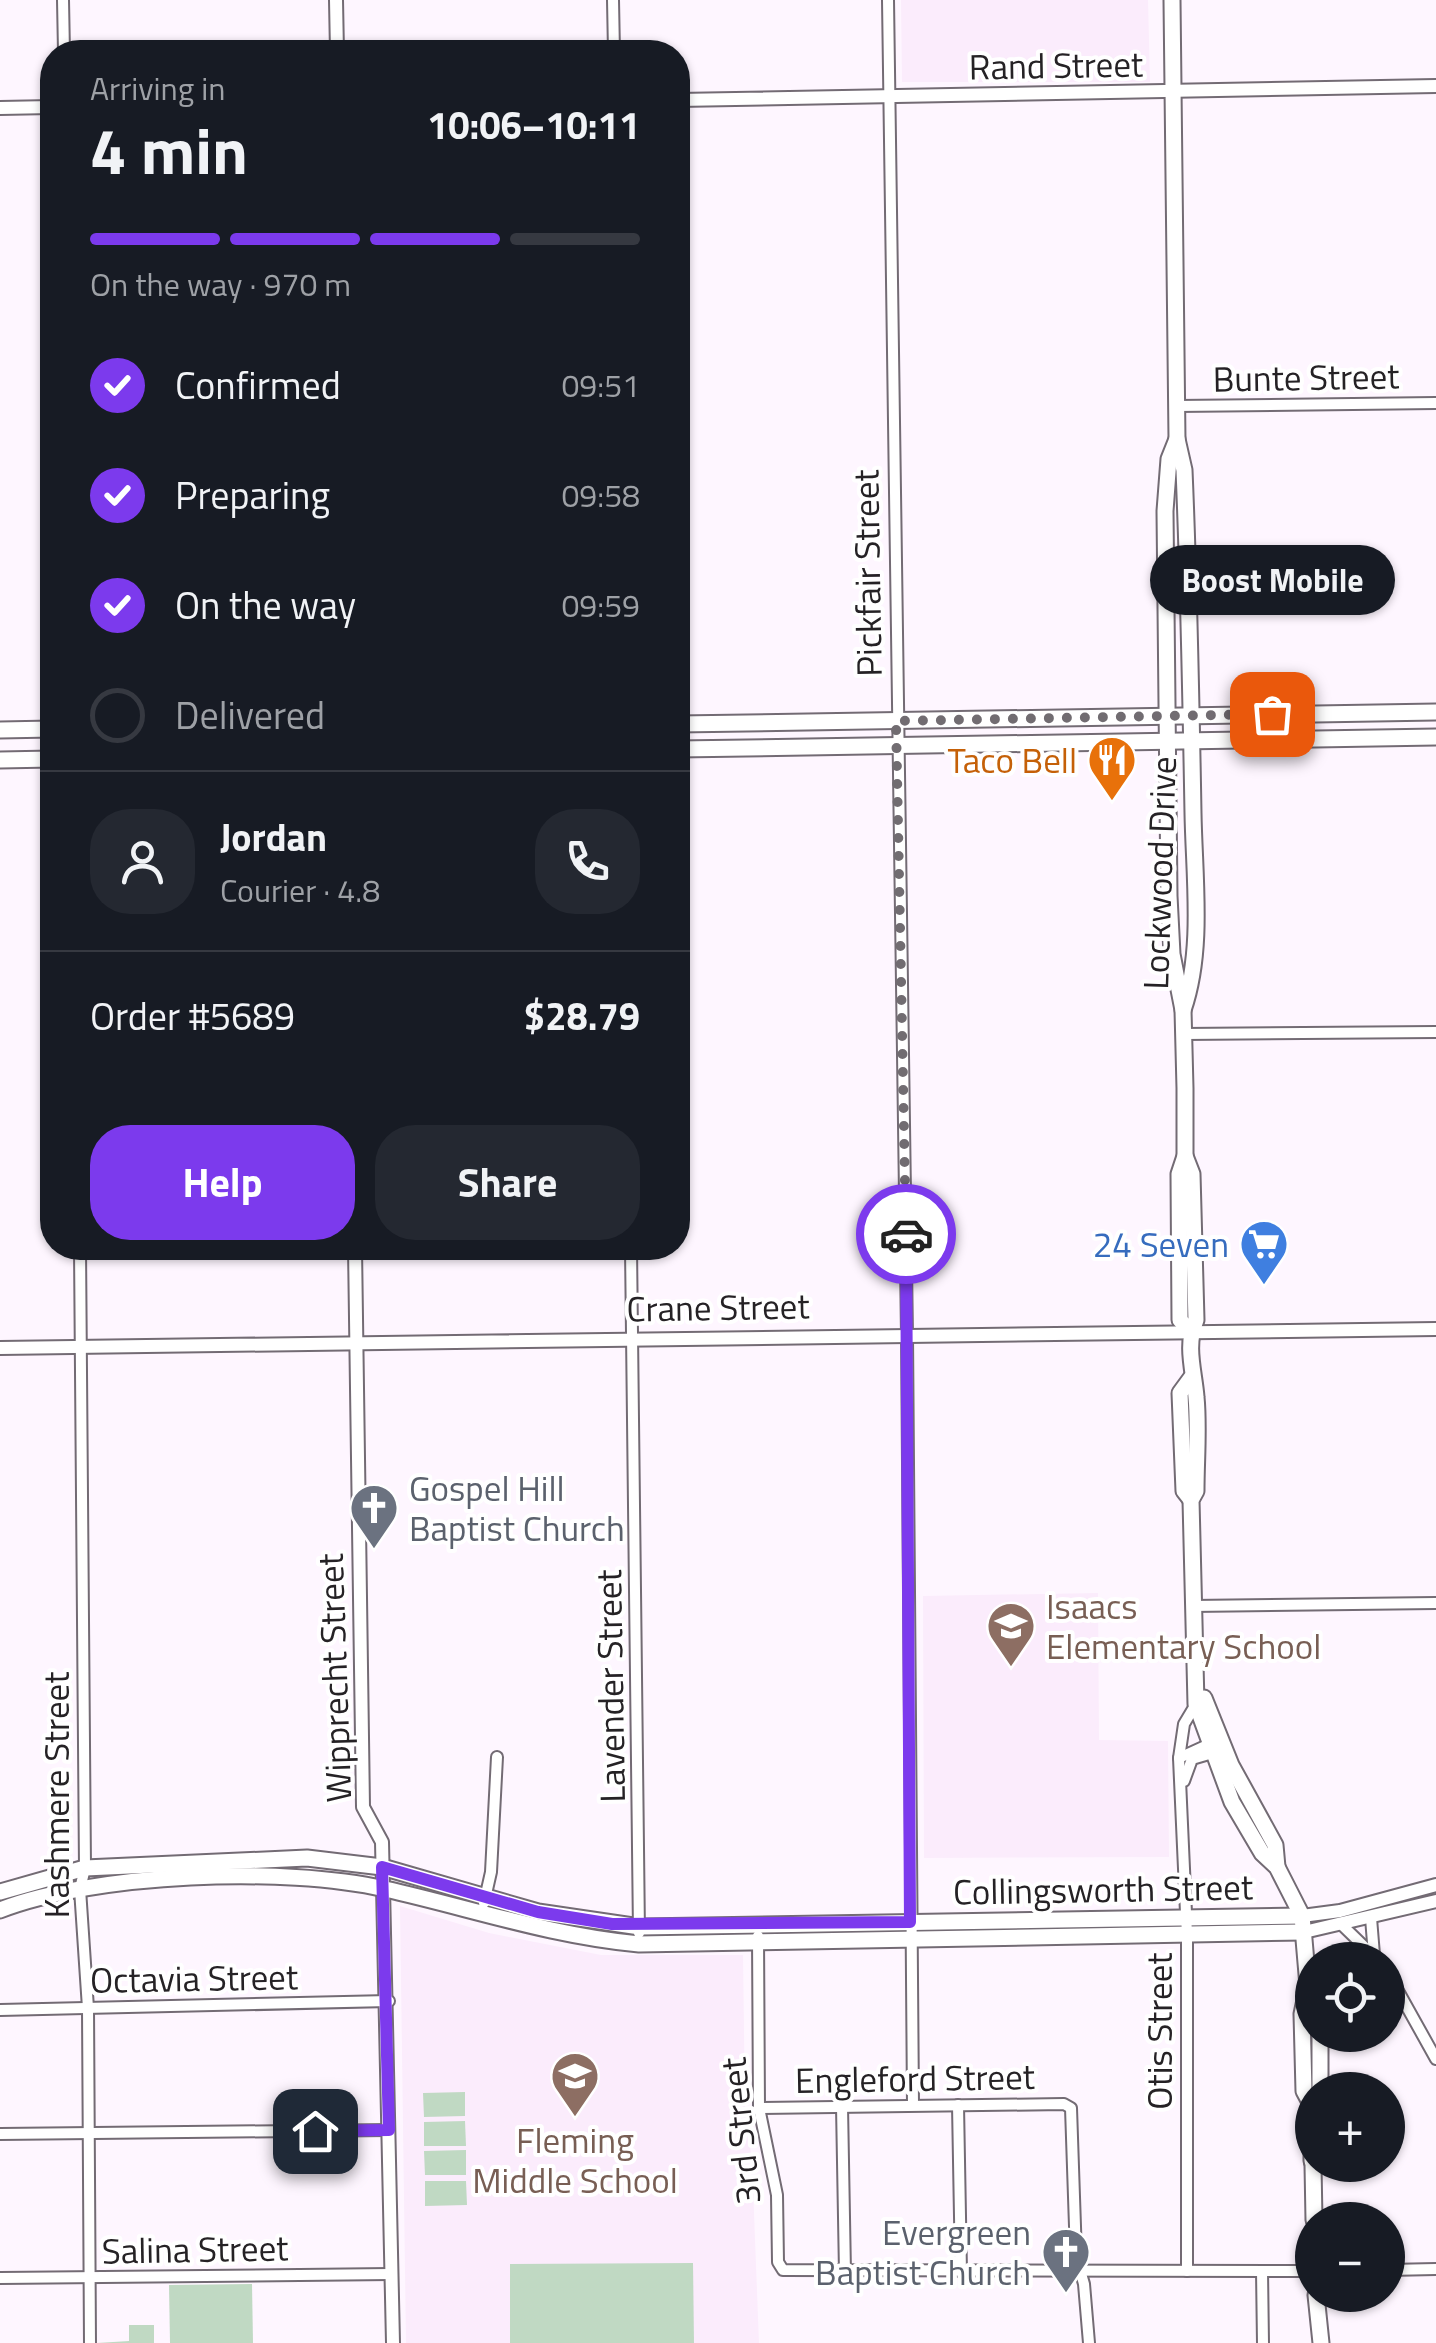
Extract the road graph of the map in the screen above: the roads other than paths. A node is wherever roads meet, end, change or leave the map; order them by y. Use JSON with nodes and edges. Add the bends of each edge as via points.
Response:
{"nodes":[{"id":1,"x":64,"y":0,"type":"edge"},
{"id":2,"x":336,"y":0,"type":"edge"},
{"id":3,"x":613,"y":0,"type":"edge"},
{"id":4,"x":888,"y":0,"type":"edge"},
{"id":5,"x":1172,"y":0,"type":"edge"},
{"id":6,"x":64,"y":40,"type":"edge"},
{"id":7,"x":338,"y":40,"type":"edge"},
{"id":8,"x":614,"y":40,"type":"edge"},
{"id":9,"x":1436,"y":86,"type":"edge"},
{"id":10,"x":1174,"y":93,"type":"junction"},
{"id":11,"x":889,"y":97,"type":"junction"},
{"id":12,"x":690,"y":100,"type":"edge"},
{"id":13,"x":0,"y":108,"type":"edge"},
{"id":14,"x":40,"y":108,"type":"edge"},
{"id":15,"x":1436,"y":403,"type":"edge"},
{"id":16,"x":1177,"y":406,"type":"junction"},
{"id":17,"x":1176,"y":439,"type":"junction"},
{"id":18,"x":1188,"y":543,"type":"junction"},
{"id":19,"x":1165,"y":544,"type":"junction"},
{"id":20,"x":1396,"y":712,"type":"junction"},
{"id":21,"x":1436,"y":712,"type":"edge"},
{"id":22,"x":1168,"y":714,"type":"junction"},
{"id":23,"x":1194,"y":714,"type":"junction"},
{"id":24,"x":896,"y":721,"type":"junction"},
{"id":25,"x":759,"y":722,"type":"junction"},
{"id":26,"x":690,"y":724,"type":"edge"},
{"id":27,"x":40,"y":729,"type":"edge"},
{"id":28,"x":0,"y":730,"type":"edge"},
{"id":29,"x":1396,"y":737,"type":"junction"},
{"id":30,"x":1436,"y":737,"type":"edge"},
{"id":31,"x":1168,"y":740,"type":"junction"},
{"id":32,"x":1193,"y":740,"type":"junction"},
{"id":33,"x":897,"y":747,"type":"junction"},
{"id":34,"x":759,"y":748,"type":"junction"},
{"id":35,"x":690,"y":749,"type":"edge"},
{"id":36,"x":40,"y":759,"type":"edge"},
{"id":37,"x":0,"y":760,"type":"edge"},
{"id":38,"x":1169,"y":896,"type":"junction"},
{"id":39,"x":1195,"y":900,"type":"junction"},
{"id":40,"x":1183,"y":1010,"type":"junction"},
{"id":41,"x":1436,"y":1032,"type":"edge"},
{"id":42,"x":1184,"y":1034,"type":"junction"},
{"id":43,"x":80,"y":1260,"type":"edge"},
{"id":44,"x":356,"y":1260,"type":"edge"},
{"id":45,"x":631,"y":1260,"type":"edge"},
{"id":46,"x":1436,"y":1329,"type":"edge"},
{"id":47,"x":1191,"y":1332,"type":"junction"},
{"id":48,"x":907,"y":1335,"type":"junction"},
{"id":49,"x":633,"y":1337,"type":"junction"},
{"id":50,"x":357,"y":1342,"type":"junction"},
{"id":51,"x":82,"y":1346,"type":"junction"},
{"id":52,"x":0,"y":1348,"type":"edge"},
{"id":53,"x":1436,"y":1604,"type":"edge"},
{"id":54,"x":1191,"y":1606,"type":"junction"},
{"id":55,"x":1197,"y":1680,"type":"junction"},
{"id":56,"x":1196,"y":1704,"type":"junction"},
{"id":57,"x":1216,"y":1746,"type":"junction"},
{"id":58,"x":496,"y":1758,"type":"dead end"},
{"id":59,"x":1178,"y":1758,"type":"junction"},
{"id":60,"x":1182,"y":1792,"type":"junction"},
{"id":61,"x":382,"y":1867,"type":"junction"},
{"id":62,"x":85,"y":1868,"type":"junction"},
{"id":63,"x":1436,"y":1885,"type":"edge"},
{"id":64,"x":384,"y":1888,"type":"junction"},
{"id":65,"x":80,"y":1889,"type":"junction"},
{"id":66,"x":0,"y":1892,"type":"edge"},
{"id":67,"x":1436,"y":1901,"type":"edge"},
{"id":68,"x":483,"y":1905,"type":"junction"},
{"id":69,"x":0,"y":1910,"type":"edge"},
{"id":70,"x":1186,"y":1918,"type":"junction"},
{"id":71,"x":1371,"y":1918,"type":"junction"},
{"id":72,"x":1303,"y":1924,"type":"junction"},
{"id":73,"x":1344,"y":1926,"type":"junction"},
{"id":74,"x":910,"y":1931,"type":"junction"},
{"id":75,"x":758,"y":1934,"type":"junction"},
{"id":76,"x":1186,"y":1935,"type":"junction"},
{"id":77,"x":639,"y":1936,"type":"junction"},
{"id":78,"x":1305,"y":1942,"type":"edge"},
{"id":79,"x":1360,"y":1942,"type":"edge"},
{"id":80,"x":1374,"y":1942,"type":"edge"},
{"id":81,"x":389,"y":2001,"type":"junction"},
{"id":82,"x":1405,"y":2003,"type":"edge"},
{"id":83,"x":88,"y":2008,"type":"junction"},
{"id":84,"x":0,"y":2010,"type":"edge"},
{"id":85,"x":1436,"y":2059,"type":"edge"},
{"id":86,"x":913,"y":2105,"type":"junction"},
{"id":87,"x":958,"y":2105,"type":"junction"},
{"id":88,"x":842,"y":2106,"type":"junction"},
{"id":89,"x":759,"y":2108,"type":"junction"},
{"id":90,"x":389,"y":2130,"type":"junction"},
{"id":91,"x":88,"y":2133,"type":"junction"},
{"id":92,"x":0,"y":2134,"type":"edge"},
{"id":93,"x":1436,"y":2269,"type":"edge"},
{"id":94,"x":1080,"y":2270,"type":"junction"},
{"id":95,"x":1405,"y":2270,"type":"edge"},
{"id":96,"x":1187,"y":2271,"type":"junction"},
{"id":97,"x":1262,"y":2271,"type":"junction"},
{"id":98,"x":1295,"y":2271,"type":"edge"},
{"id":99,"x":961,"y":2272,"type":"junction"},
{"id":100,"x":845,"y":2273,"type":"junction"},
{"id":101,"x":391,"y":2274,"type":"junction"},
{"id":102,"x":0,"y":2278,"type":"edge"},
{"id":103,"x":90,"y":2278,"type":"junction"},
{"id":104,"x":1318,"y":2312,"type":"edge"},
{"id":105,"x":90,"y":2343,"type":"edge"},
{"id":106,"x":393,"y":2343,"type":"edge"},
{"id":107,"x":1089,"y":2343,"type":"edge"},
{"id":108,"x":1262,"y":2343,"type":"edge"},
{"id":109,"x":1321,"y":2343,"type":"edge"}],
"edges":[{"from":1,"to":6,"type":"street"},
{"from":2,"to":7,"type":"street"},
{"from":3,"to":8,"type":"street"},
{"from":4,"to":11,"type":"street","name":"Pickfair Street"},
{"from":5,"to":10,"type":"main road","name":"Lockwood Drive"},
{"from":9,"to":10,"type":"street","name":"Rand Street"},
{"from":10,"to":11,"type":"street","name":"Rand Street"},
{"from":10,"to":16,"type":"main road","name":"Lockwood Drive"},
{"from":11,"to":12,"type":"street","name":"Rand Street"},
{"from":11,"to":24,"type":"street","name":"Pickfair Street"},
{"from":13,"to":14,"type":"street"},
{"from":15,"to":16,"type":"street","name":"Bunte Street"},
{"from":16,"to":17,"type":"main road","name":"Lockwood Drive"},
{"from":17,"to":18,"type":"main road","name":"Lockwood Drive"},
{"from":17,"to":19,"type":"main road","name":"Lockwood Drive"},
{"from":18,"to":19,"type":"main road"},
{"from":18,"to":23,"type":"main road","name":"Lockwood Drive"},
{"from":19,"to":22,"type":"main road","name":"Lockwood Drive"},
{"from":20,"to":21,"type":"main road"},
{"from":20,"to":23,"type":"main road"},
{"from":20,"to":29,"type":"main road"},
{"from":22,"to":23,"type":"main road"},
{"from":22,"to":24,"type":"main road"},
{"from":22,"to":31,"type":"main road","name":"Lockwood Drive"},
{"from":23,"to":32,"type":"main road","name":"Lockwood Drive"},
{"from":24,"to":25,"type":"main road"},
{"from":24,"to":33,"type":"street","name":"Pickfair Street"},
{"from":25,"to":26,"type":"main road"},
{"from":25,"to":34,"type":"main road"},
{"from":27,"to":28,"type":"main road"},
{"from":29,"to":30,"type":"main road"},
{"from":29,"to":32,"type":"main road"},
{"from":31,"to":32,"type":"main road"},
{"from":31,"to":33,"type":"main road"},
{"from":31,"to":38,"type":"main road","name":"Lockwood Drive"},
{"from":32,"to":39,"type":"main road","name":"Lockwood Drive"},
{"from":33,"to":34,"type":"main road"},
{"from":33,"to":48,"type":"street","name":"Pickfair Street"},
{"from":34,"to":35,"type":"main road"},
{"from":36,"to":37,"type":"main road"},
{"from":38,"to":39,"type":"main road"},
{"from":38,"to":40,"type":"main road","name":"Lockwood Drive"},
{"from":39,"to":40,"type":"main road","name":"Lockwood Drive","via":[[1191,987]]},
{"from":40,"to":42,"type":"main road","name":"Lockwood Drive"},
{"from":41,"to":42,"type":"street"},
{"from":42,"to":47,"type":"main road","name":"Lockwood Drive","via":[[1196,1320]]},
{"from":43,"to":51,"type":"street","name":"Kashmere Street"},
{"from":44,"to":50,"type":"street","name":"Wipprecht Street"},
{"from":45,"to":49,"type":"street","name":"Lavender Street"},
{"from":46,"to":47,"type":"street","name":"Crane Street"},
{"from":47,"to":48,"type":"street","name":"Crane Street"},
{"from":47,"to":54,"type":"main road","name":"Lockwood Drive","via":[[1190,1378],[1180,1393]]},
{"from":48,"to":49,"type":"street","name":"Crane Street"},
{"from":48,"to":74,"type":"street","name":"Pickfair Street"},
{"from":49,"to":50,"type":"street","name":"Crane Street"},
{"from":49,"to":77,"type":"street","name":"Lavender Street"},
{"from":50,"to":51,"type":"street","name":"Crane Street"},
{"from":50,"to":61,"type":"street","name":"Wipprecht Street","via":[[363,1807],[382,1842]]},
{"from":51,"to":52,"type":"street","name":"Crane Street"},
{"from":51,"to":62,"type":"street","name":"Kashmere Street"},
{"from":53,"to":54,"type":"street"},
{"from":54,"to":55,"type":"main road","name":"Lockwood Drive"},
{"from":55,"to":56,"type":"main road","name":"Lockwood Drive"},
{"from":55,"to":57,"type":"main road","name":"Lockwood Drive"},
{"from":56,"to":57,"type":"main road","name":"Lockwood Drive"},
{"from":56,"to":59,"type":"street","name":"Otis Street","via":[[1184,1724]]},
{"from":57,"to":59,"type":"street"},
{"from":57,"to":60,"type":"street","via":[[1192,1759]]},
{"from":57,"to":72,"type":"main road","name":"Lockwood Drive","via":[[1275,1845]]},
{"from":58,"to":68,"type":"street","via":[[492,1872]]},
{"from":59,"to":60,"type":"street","name":"Otis Street"},
{"from":60,"to":70,"type":"street","name":"Otis Street"},
{"from":61,"to":62,"type":"main road","name":"Collingsworth Street","via":[[307,1858]]},
{"from":61,"to":64,"type":"street","name":"Wipprecht Street"},
{"from":61,"to":68,"type":"main road","name":"Collingsworth Street"},
{"from":62,"to":65,"type":"street","name":"Kashmere Street"},
{"from":62,"to":66,"type":"main road","name":"Collingsworth Street"},
{"from":63,"to":72,"type":"street","name":"Collingsworth Street"},
{"from":64,"to":65,"type":"main road","name":"Collingsworth Street","via":[[307,1875]]},
{"from":64,"to":68,"type":"main road","name":"Collingsworth Street"},
{"from":64,"to":81,"type":"street","name":"Wipprecht Street"},
{"from":65,"to":69,"type":"main road","name":"Collingsworth Street"},
{"from":65,"to":83,"type":"street","name":"Kashmere Street"},
{"from":67,"to":71,"type":"street","name":"Collingsworth Street"},
{"from":68,"to":77,"type":"main road","name":"Collingsworth Street"},
{"from":70,"to":72,"type":"main road","name":"Collingsworth Street"},
{"from":70,"to":74,"type":"main road","name":"Collingsworth Street"},
{"from":70,"to":76,"type":"street","name":"Otis Street"},
{"from":71,"to":73,"type":"street","name":"Collingsworth Street"},
{"from":71,"to":80,"type":"street"},
{"from":72,"to":73,"type":"street","name":"Collingsworth Street"},
{"from":72,"to":76,"type":"main road","name":"Collingsworth Street"},
{"from":72,"to":78,"type":"main road","name":"Lockwood Drive"},
{"from":73,"to":79,"type":"street"},
{"from":74,"to":75,"type":"main road","name":"Collingsworth Street"},
{"from":74,"to":76,"type":"main road","name":"Collingsworth Street"},
{"from":74,"to":86,"type":"street","name":"Pickfair Street"},
{"from":75,"to":77,"type":"main road","name":"Collingsworth Street"},
{"from":75,"to":89,"type":"street","name":"3rd Street"},
{"from":76,"to":96,"type":"street","name":"Otis Street"},
{"from":81,"to":83,"type":"street","name":"Octavia Street"},
{"from":81,"to":90,"type":"street","name":"Wipprecht Street"},
{"from":82,"to":85,"type":"street"},
{"from":83,"to":84,"type":"street","name":"Octavia Street"},
{"from":83,"to":91,"type":"street","name":"Kashmere Street"},
{"from":86,"to":87,"type":"street","name":"Engleford Street"},
{"from":86,"to":88,"type":"street","name":"Engleford Street"},
{"from":87,"to":94,"type":"street","name":"Engleford Street","via":[[1071,2108]]},
{"from":87,"to":99,"type":"street"},
{"from":88,"to":89,"type":"street","name":"Engleford Street"},
{"from":88,"to":100,"type":"street"},
{"from":89,"to":100,"type":"street","name":"3rd Street","via":[[772,2157],[778,2262],[783,2270]]},
{"from":90,"to":91,"type":"street"},
{"from":90,"to":101,"type":"street","name":"Wipprecht Street"},
{"from":91,"to":92,"type":"street"},
{"from":91,"to":103,"type":"street","name":"Kashmere Street"},
{"from":93,"to":95,"type":"street"},
{"from":94,"to":96,"type":"street"},
{"from":94,"to":99,"type":"street"},
{"from":94,"to":107,"type":"street"},
{"from":96,"to":97,"type":"street"},
{"from":97,"to":98,"type":"street"},
{"from":97,"to":108,"type":"street"},
{"from":99,"to":100,"type":"street"},
{"from":101,"to":103,"type":"street","name":"Salina Street"},
{"from":101,"to":106,"type":"street","name":"Wipprecht Street"},
{"from":102,"to":103,"type":"street","name":"Salina Street"},
{"from":103,"to":105,"type":"street","name":"Kashmere Street"},
{"from":104,"to":109,"type":"main road"}]}
